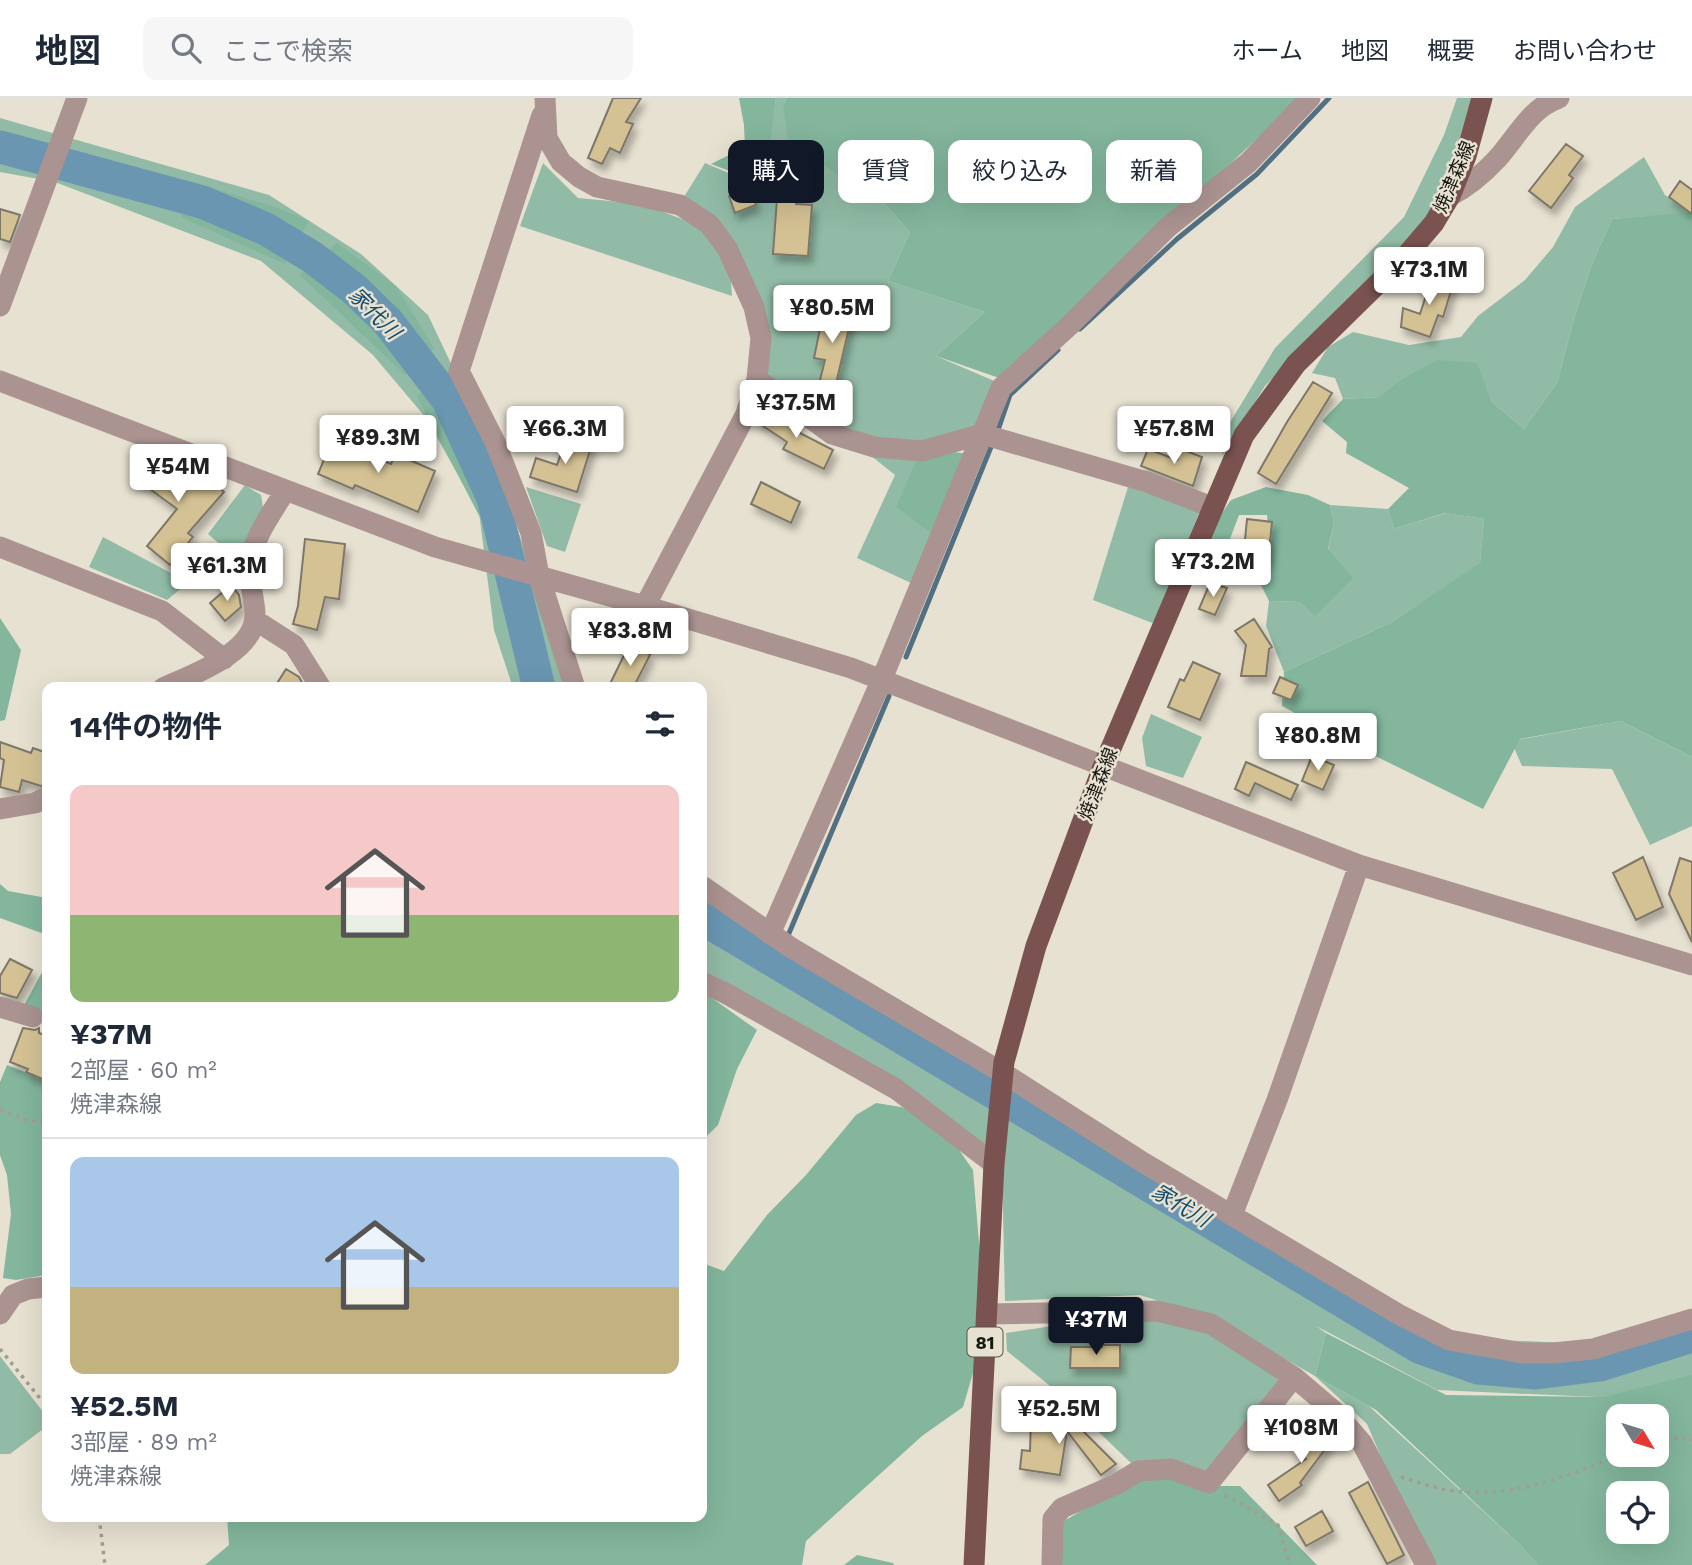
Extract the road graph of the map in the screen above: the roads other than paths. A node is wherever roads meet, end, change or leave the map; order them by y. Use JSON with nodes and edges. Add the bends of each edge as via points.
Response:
{"nodes":[{"id":1,"x":77,"y":98,"type":"edge"},
{"id":2,"x":1310,"y":98,"type":"edge"},
{"id":3,"x":1482,"y":98,"type":"edge"},
{"id":4,"x":1559,"y":98,"type":"edge"},
{"id":5,"x":545,"y":102,"type":"edge"},
{"id":6,"x":1450,"y":196,"type":"junction"},
{"id":7,"x":0,"y":306,"type":"edge"},
{"id":8,"x":757,"y":379,"type":"junction"},
{"id":9,"x":0,"y":381,"type":"edge"},
{"id":10,"x":985,"y":435,"type":"junction"},
{"id":11,"x":285,"y":491,"type":"junction"},
{"id":12,"x":1212,"y":507,"type":"junction"},
{"id":13,"x":0,"y":547,"type":"edge"},
{"id":14,"x":531,"y":574,"type":"junction"},
{"id":15,"x":645,"y":606,"type":"junction"},
{"id":16,"x":255,"y":620,"type":"junction"},
{"id":17,"x":225,"y":659,"type":"junction"},
{"id":18,"x":883,"y":680,"type":"junction"},
{"id":19,"x":176,"y":682,"type":"edge"},
{"id":20,"x":317,"y":682,"type":"edge"},
{"id":21,"x":573,"y":682,"type":"edge"},
{"id":22,"x":1103,"y":767,"type":"junction"},
{"id":23,"x":42,"y":799,"type":"edge"},
{"id":24,"x":0,"y":809,"type":"edge"},
{"id":25,"x":1359,"y":865,"type":"junction"},
{"id":26,"x":707,"y":889,"type":"edge"},
{"id":27,"x":780,"y":940,"type":"junction"},
{"id":28,"x":1692,"y":965,"type":"edge"},
{"id":29,"x":707,"y":984,"type":"edge"},
{"id":30,"x":0,"y":1007,"type":"edge"},
{"id":31,"x":33,"y":1017,"type":"dead end"},
{"id":32,"x":1004,"y":1067,"type":"junction"},
{"id":33,"x":994,"y":1164,"type":"junction"},
{"id":34,"x":1232,"y":1215,"type":"junction"},
{"id":35,"x":42,"y":1288,"type":"edge"},
{"id":36,"x":0,"y":1314,"type":"edge"},
{"id":37,"x":986,"y":1314,"type":"junction"},
{"id":38,"x":1692,"y":1319,"type":"edge"},
{"id":39,"x":1294,"y":1377,"type":"junction"},
{"id":40,"x":974,"y":1565,"type":"edge"},
{"id":41,"x":1052,"y":1565,"type":"edge"},
{"id":42,"x":1426,"y":1565,"type":"edge"}],
"edges":[{"from":1,"to":7,"type":"street"},
{"from":2,"to":10,"type":"street","via":[[1248,163],[1168,227],[1001,388]]},
{"from":3,"to":6,"type":"main road","name":"焼津森線","number":"81"},
{"from":4,"to":6,"type":"street","via":[[1527,120],[1475,182]]},
{"from":5,"to":8,"type":"street","via":[[547,138],[561,162],[579,177],[597,187],[680,205],[709,224],[727,248],[754,307],[761,338]]},
{"from":5,"to":14,"type":"street","via":[[459,371],[495,442],[531,533]]},
{"from":6,"to":12,"type":"main road","name":"焼津森線","number":"81","via":[[1405,257],[1296,365],[1266,403],[1244,435]]},
{"from":8,"to":10,"type":"street","via":[[832,434],[874,447],[922,451]]},
{"from":8,"to":15,"type":"street","via":[[746,414]]},
{"from":9,"to":11,"type":"street"},
{"from":10,"to":12,"type":"street","via":[[1147,482]]},
{"from":10,"to":18,"type":"street"},
{"from":11,"to":14,"type":"street","via":[[435,547]]},
{"from":11,"to":16,"type":"street","via":[[256,540],[249,565]]},
{"from":12,"to":22,"type":"main road","name":"焼津森線","number":"81"},
{"from":13,"to":17,"type":"street","via":[[162,611]]},
{"from":14,"to":15,"type":"street"},
{"from":14,"to":21,"type":"street"},
{"from":15,"to":18,"type":"street"},
{"from":16,"to":17,"type":"street","via":[[243,642]]},
{"from":16,"to":20,"type":"street","via":[[294,645]]},
{"from":17,"to":19,"type":"street"},
{"from":18,"to":22,"type":"street"},
{"from":18,"to":27,"type":"street"},
{"from":22,"to":25,"type":"street"},
{"from":22,"to":32,"type":"main road","name":"焼津森線","number":"81","via":[[1036,946]]},
{"from":23,"to":24,"type":"street"},
{"from":25,"to":28,"type":"street"},
{"from":25,"to":34,"type":"street"},
{"from":26,"to":27,"type":"street"},
{"from":27,"to":32,"type":"street"},
{"from":29,"to":33,"type":"street","via":[[896,1089]]},
{"from":30,"to":31,"type":"street"},
{"from":32,"to":33,"type":"main road","name":"焼津森線","number":"81"},
{"from":32,"to":34,"type":"street","via":[[1144,1163]]},
{"from":33,"to":37,"type":"main road","name":"焼津森線","number":"81"},
{"from":34,"to":38,"type":"street","via":[[1449,1340],[1522,1353],[1554,1353],[1593,1349]]},
{"from":35,"to":36,"type":"street","via":[[13,1295]]},
{"from":37,"to":39,"type":"street","via":[[1157,1311],[1211,1325]]},
{"from":37,"to":40,"type":"main road","name":"焼津森線","number":"81"},
{"from":39,"to":41,"type":"street","via":[[1209,1483],[1171,1469],[1138,1471],[1062,1508],[1054,1519]]},
{"from":39,"to":42,"type":"street","via":[[1362,1443]]}]}
